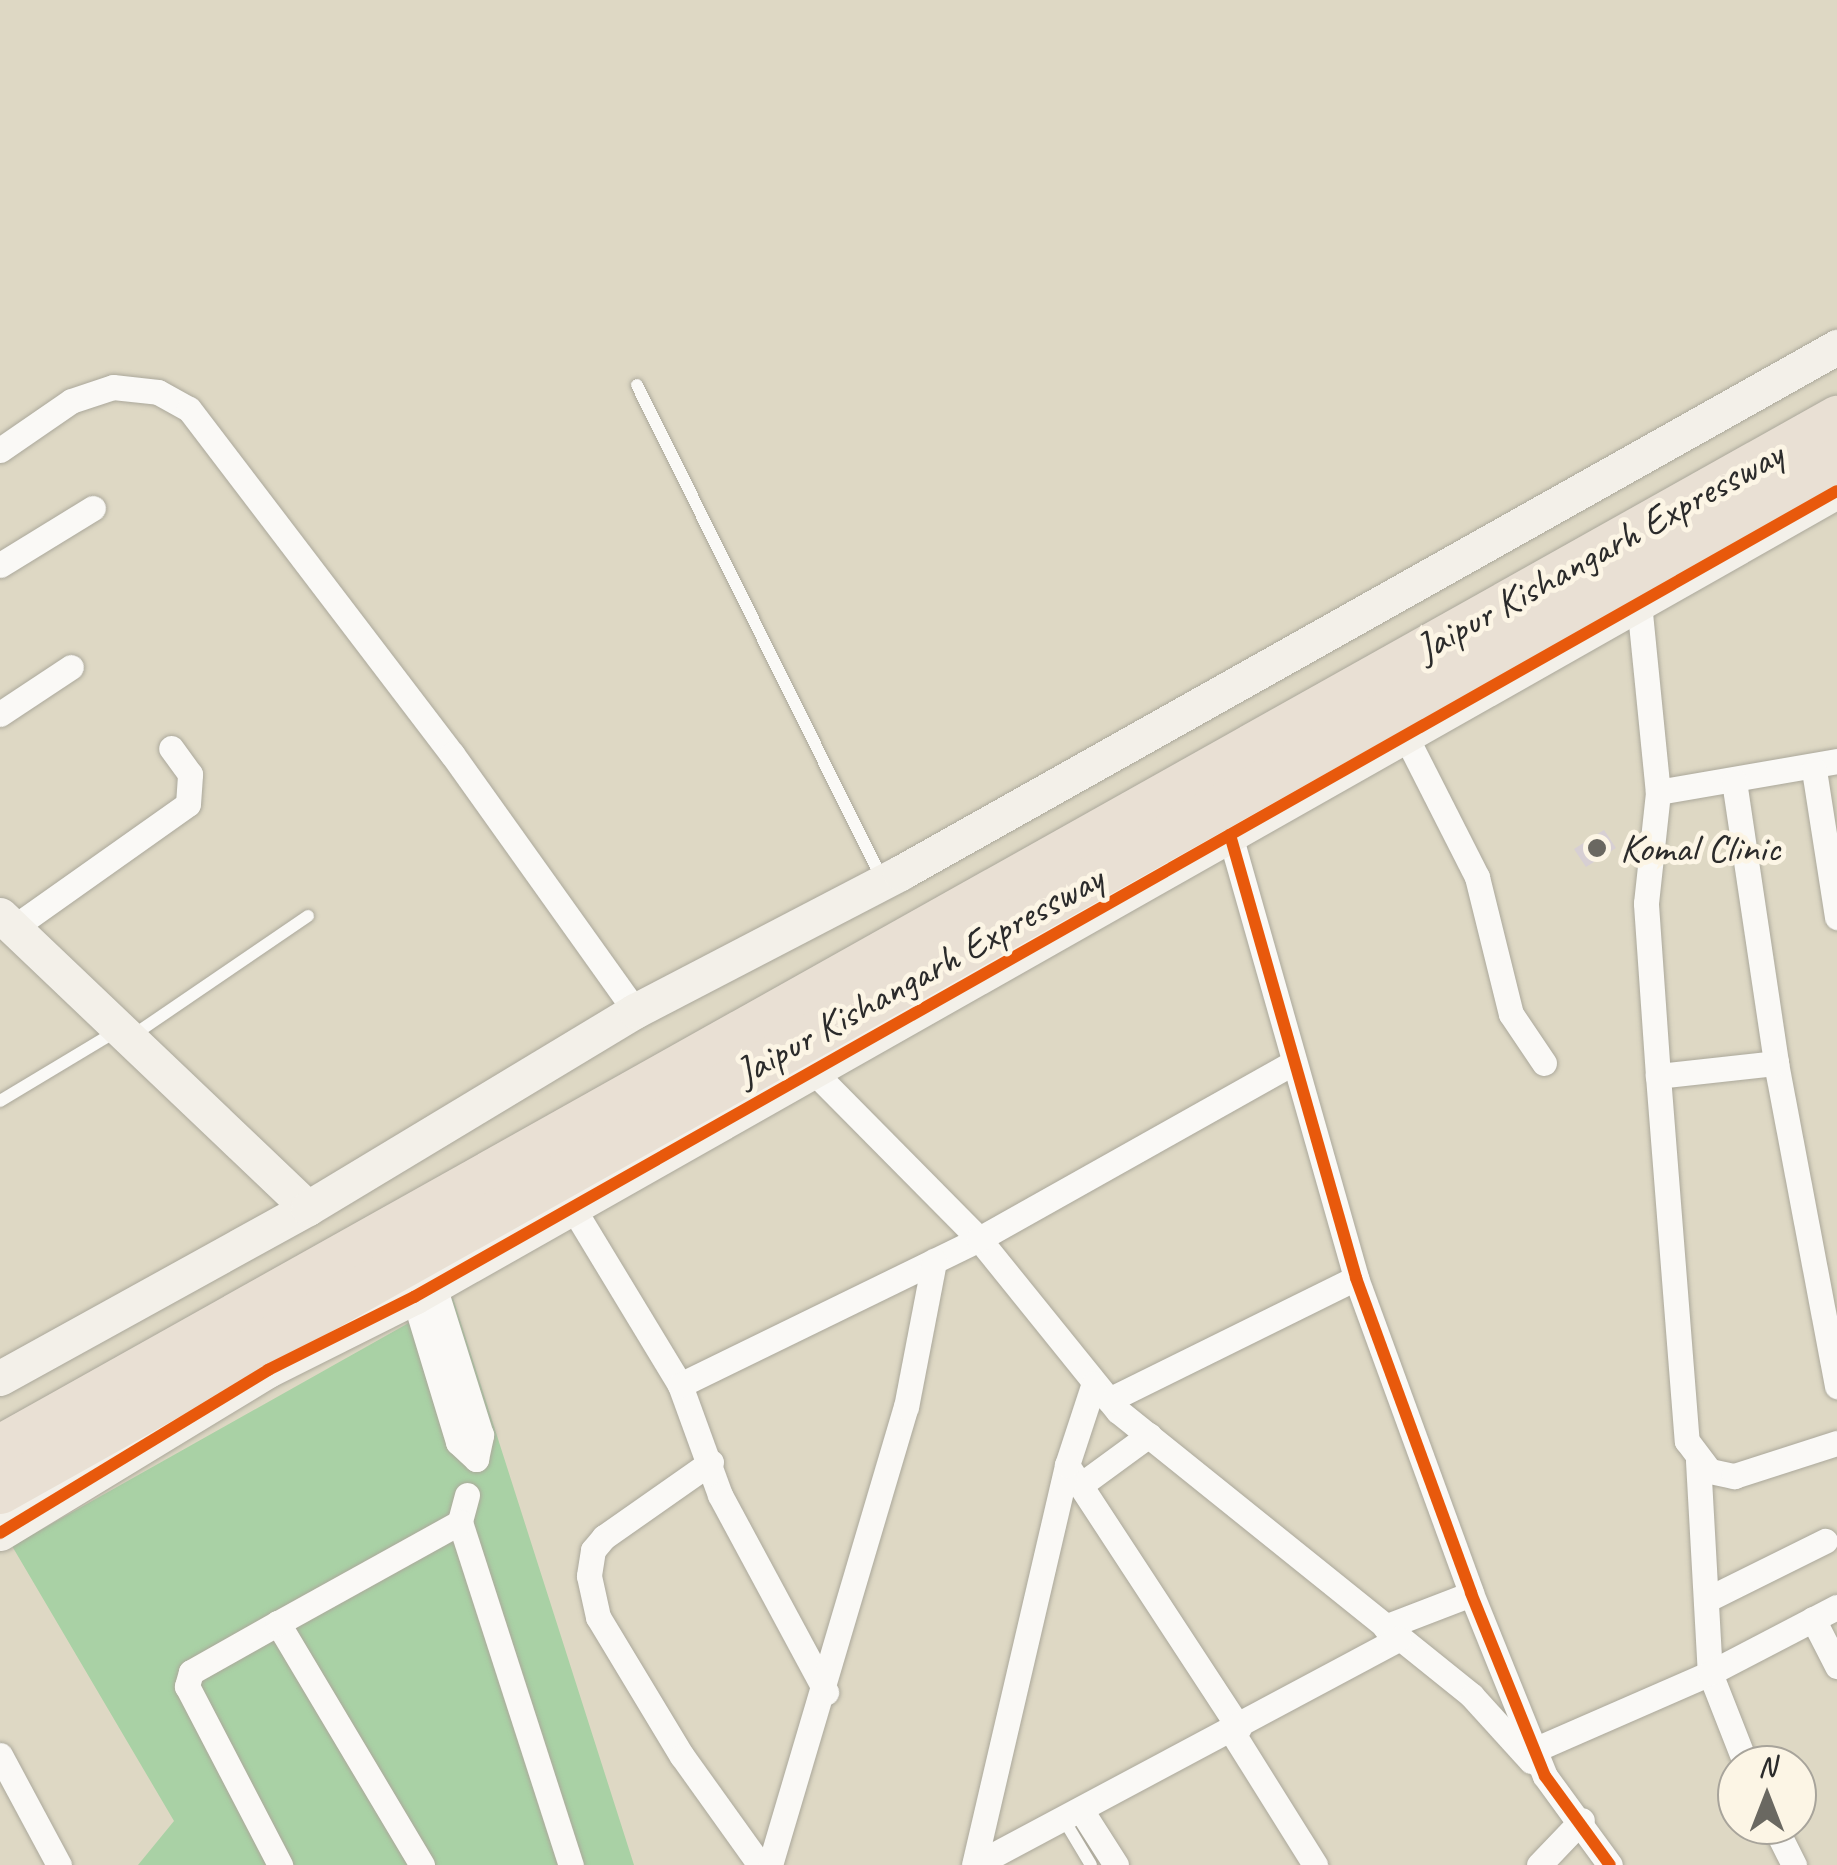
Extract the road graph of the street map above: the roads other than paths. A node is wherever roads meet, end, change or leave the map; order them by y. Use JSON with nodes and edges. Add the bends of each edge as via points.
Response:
{"nodes":[{"id":1,"x":1837,"y":347,"type":"edge"},
{"id":2,"x":637,"y":386,"type":"dead end"},
{"id":3,"x":1837,"y":418,"type":"edge"},
{"id":4,"x":0,"y":450,"type":"edge"},
{"id":5,"x":1836,"y":490,"type":"edge"},
{"id":6,"x":93,"y":508,"type":"dead end"},
{"id":7,"x":0,"y":565,"type":"edge"},
{"id":8,"x":1639,"y":603,"type":"junction"},
{"id":9,"x":70,"y":667,"type":"dead end"},
{"id":10,"x":0,"y":714,"type":"edge"},
{"id":11,"x":1406,"y":738,"type":"junction"},
{"id":12,"x":171,"y":748,"type":"dead end"},
{"id":13,"x":1826,"y":765,"type":"edge"},
{"id":14,"x":1734,"y":781,"type":"junction"},
{"id":15,"x":1658,"y":792,"type":"junction"},
{"id":16,"x":1230,"y":835,"type":"junction"},
{"id":17,"x":883,"y":882,"type":"junction"},
{"id":18,"x":308,"y":916,"type":"dead end"},
{"id":19,"x":1837,"y":917,"type":"edge"},
{"id":20,"x":6,"y":922,"type":"edge"},
{"id":21,"x":635,"y":1011,"type":"junction"},
{"id":22,"x":125,"y":1033,"type":"junction"},
{"id":23,"x":1293,"y":1063,"type":"junction"},
{"id":24,"x":1544,"y":1063,"type":"dead end"},
{"id":25,"x":1776,"y":1063,"type":"junction"},
{"id":26,"x":810,"y":1068,"type":"junction"},
{"id":27,"x":1658,"y":1076,"type":"junction"},
{"id":28,"x":0,"y":1101,"type":"edge"},
{"id":29,"x":571,"y":1205,"type":"junction"},
{"id":30,"x":308,"y":1208,"type":"junction"},
{"id":31,"x":980,"y":1238,"type":"junction"},
{"id":32,"x":934,"y":1261,"type":"junction"},
{"id":33,"x":1356,"y":1278,"type":"junction"},
{"id":34,"x":424,"y":1291,"type":"junction"},
{"id":35,"x":0,"y":1378,"type":"edge"},
{"id":36,"x":680,"y":1385,"type":"junction"},
{"id":37,"x":1837,"y":1386,"type":"edge"},
{"id":38,"x":1101,"y":1392,"type":"junction"},
{"id":39,"x":1149,"y":1435,"type":"junction"},
{"id":40,"x":1837,"y":1443,"type":"edge"},
{"id":41,"x":0,"y":1446,"type":"edge"},
{"id":42,"x":1698,"y":1461,"type":"junction"},
{"id":43,"x":711,"y":1462,"type":"junction"},
{"id":44,"x":1075,"y":1474,"type":"junction"},
{"id":45,"x":0,"y":1491,"type":"edge"},
{"id":46,"x":467,"y":1495,"type":"dead end"},
{"id":47,"x":460,"y":1522,"type":"junction"},
{"id":48,"x":0,"y":1534,"type":"edge"},
{"id":49,"x":1826,"y":1541,"type":"dead end"},
{"id":50,"x":1472,"y":1594,"type":"junction"},
{"id":51,"x":1706,"y":1600,"type":"junction"},
{"id":52,"x":1837,"y":1606,"type":"edge"},
{"id":53,"x":1813,"y":1619,"type":"junction"},
{"id":54,"x":278,"y":1623,"type":"junction"},
{"id":55,"x":1392,"y":1633,"type":"junction"},
{"id":56,"x":1837,"y":1666,"type":"edge"},
{"id":57,"x":1710,"y":1674,"type":"junction"},
{"id":58,"x":826,"y":1692,"type":"junction"},
{"id":59,"x":1236,"y":1730,"type":"junction"},
{"id":60,"x":1738,"y":1745,"type":"edge"},
{"id":61,"x":1534,"y":1750,"type":"junction"},
{"id":62,"x":0,"y":1755,"type":"edge"},
{"id":63,"x":1545,"y":1776,"type":"junction"},
{"id":64,"x":1072,"y":1815,"type":"junction"},
{"id":65,"x":1582,"y":1820,"type":"junction"},
{"id":66,"x":59,"y":1865,"type":"edge"},
{"id":67,"x":280,"y":1865,"type":"edge"},
{"id":68,"x":422,"y":1865,"type":"edge"},
{"id":69,"x":570,"y":1865,"type":"edge"},
{"id":70,"x":760,"y":1865,"type":"edge"},
{"id":71,"x":770,"y":1865,"type":"edge"},
{"id":72,"x":974,"y":1865,"type":"edge"},
{"id":73,"x":1091,"y":1865,"type":"edge"},
{"id":74,"x":1116,"y":1865,"type":"edge"},
{"id":75,"x":1315,"y":1865,"type":"edge"},
{"id":76,"x":1538,"y":1865,"type":"edge"},
{"id":77,"x":1610,"y":1865,"type":"edge"}],
"edges":[{"from":1,"to":17,"type":"street"},
{"from":2,"to":17,"type":"lane"},
{"from":3,"to":41,"type":"highway","name":"Jaipur Kishangarh Expressway"},
{"from":4,"to":21,"type":"street","via":[[72,401],[113,387],[158,392],[189,410],[452,754]]},
{"from":5,"to":8,"type":"street"},
{"from":5,"to":45,"type":"highway","name":"Jaipur Kishangarh Expressway"},
{"from":6,"to":7,"type":"street"},
{"from":8,"to":11,"type":"street"},
{"from":8,"to":15,"type":"street"},
{"from":9,"to":10,"type":"street"},
{"from":11,"to":16,"type":"street"},
{"from":11,"to":24,"type":"street","via":[[1477,877],[1511,1014]]},
{"from":12,"to":20,"type":"street","via":[[190,774],[188,804]]},
{"from":13,"to":14,"type":"street"},
{"from":13,"to":19,"type":"street"},
{"from":14,"to":15,"type":"street"},
{"from":14,"to":25,"type":"street"},
{"from":15,"to":27,"type":"street","via":[[1646,903]]},
{"from":16,"to":23,"type":"street"},
{"from":16,"to":26,"type":"street"},
{"from":17,"to":21,"type":"street"},
{"from":18,"to":22,"type":"lane"},
{"from":20,"to":22,"type":"street"},
{"from":21,"to":30,"type":"street"},
{"from":22,"to":28,"type":"lane"},
{"from":22,"to":30,"type":"street"},
{"from":23,"to":31,"type":"street"},
{"from":23,"to":33,"type":"street"},
{"from":25,"to":27,"type":"street"},
{"from":25,"to":37,"type":"street"},
{"from":26,"to":29,"type":"street"},
{"from":26,"to":31,"type":"street"},
{"from":27,"to":42,"type":"street","via":[[1687,1441]]},
{"from":29,"to":34,"type":"street"},
{"from":29,"to":36,"type":"street"},
{"from":30,"to":35,"type":"street"},
{"from":31,"to":32,"type":"street"},
{"from":31,"to":38,"type":"street"},
{"from":32,"to":36,"type":"street"},
{"from":32,"to":58,"type":"street","via":[[906,1407]]},
{"from":33,"to":38,"type":"street"},
{"from":33,"to":50,"type":"street"},
{"from":34,"to":34,"type":"street","via":[[481,1435],[476,1459],[458,1442]]},
{"from":34,"to":48,"type":"street","via":[[268,1370]]},
{"from":36,"to":43,"type":"street"},
{"from":38,"to":39,"type":"street"},
{"from":38,"to":44,"type":"street"},
{"from":39,"to":44,"type":"street"},
{"from":39,"to":55,"type":"street"},
{"from":40,"to":42,"type":"street","via":[[1734,1476],[1710,1472]]},
{"from":42,"to":51,"type":"street"},
{"from":43,"to":58,"type":"street","via":[[720,1495]]},
{"from":43,"to":70,"type":"street","via":[[604,1537],[593,1550],[589,1576],[598,1617],[682,1756]]},
{"from":44,"to":59,"type":"street"},
{"from":44,"to":72,"type":"street"},
{"from":46,"to":47,"type":"street"},
{"from":47,"to":54,"type":"street"},
{"from":47,"to":69,"type":"street"},
{"from":49,"to":51,"type":"street"},
{"from":50,"to":55,"type":"street"},
{"from":50,"to":61,"type":"street"},
{"from":51,"to":57,"type":"street"},
{"from":52,"to":53,"type":"street"},
{"from":53,"to":56,"type":"street"},
{"from":53,"to":57,"type":"street"},
{"from":54,"to":67,"type":"street","via":[[191,1672],[187,1686]]},
{"from":54,"to":68,"type":"street"},
{"from":55,"to":59,"type":"street"},
{"from":55,"to":63,"type":"street","via":[[1472,1696]]},
{"from":57,"to":60,"type":"street"},
{"from":57,"to":61,"type":"street"},
{"from":58,"to":71,"type":"street"},
{"from":59,"to":64,"type":"street"},
{"from":59,"to":75,"type":"street"},
{"from":61,"to":63,"type":"street"},
{"from":62,"to":66,"type":"street"},
{"from":63,"to":65,"type":"street"},
{"from":64,"to":72,"type":"street"},
{"from":64,"to":73,"type":"lane"},
{"from":64,"to":74,"type":"street"},
{"from":65,"to":76,"type":"street"},
{"from":65,"to":77,"type":"street"}]}
